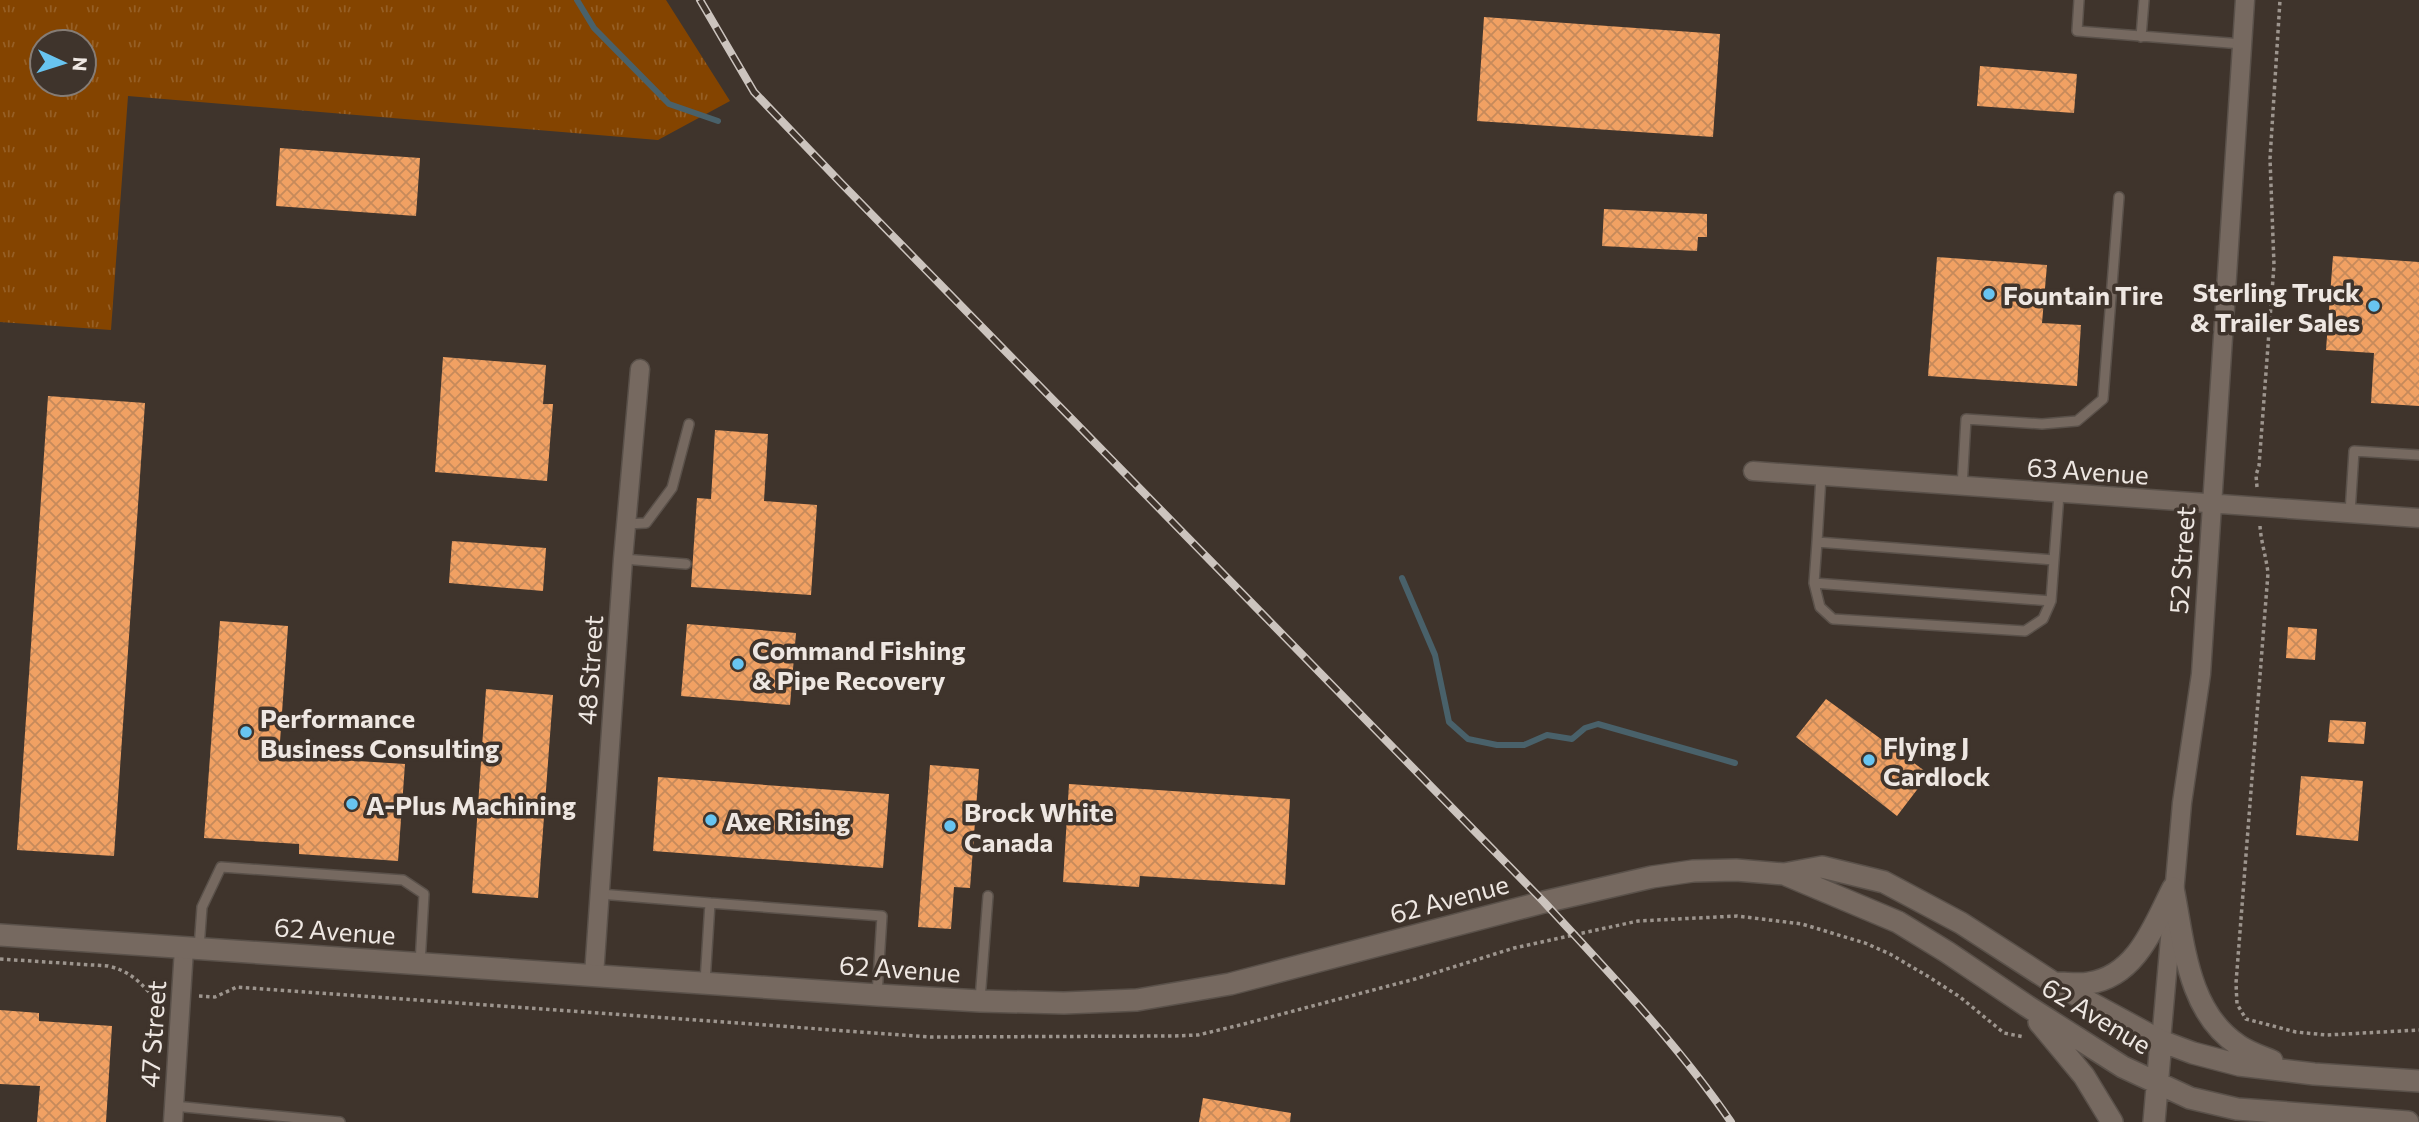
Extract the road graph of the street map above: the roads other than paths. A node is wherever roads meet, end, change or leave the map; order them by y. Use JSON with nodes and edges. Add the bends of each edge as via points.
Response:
{"nodes":[{"id":1,"x":2079,"y":0,"type":"edge"},
{"id":2,"x":2144,"y":0,"type":"edge"},
{"id":3,"x":2245,"y":0,"type":"edge"},
{"id":4,"x":2141,"y":37,"type":"junction"},
{"id":5,"x":2242,"y":44,"type":"junction"},
{"id":6,"x":2119,"y":197,"type":"dead end"},
{"id":7,"x":640,"y":369,"type":"dead end"},
{"id":8,"x":689,"y":424,"type":"dead end"},
{"id":9,"x":2419,"y":455,"type":"edge"},
{"id":10,"x":1753,"y":471,"type":"dead end"},
{"id":11,"x":1821,"y":476,"type":"junction"},
{"id":12,"x":1962,"y":486,"type":"junction"},
{"id":13,"x":2059,"y":494,"type":"junction"},
{"id":14,"x":2213,"y":505,"type":"junction"},
{"id":15,"x":2350,"y":514,"type":"junction"},
{"id":16,"x":2419,"y":518,"type":"edge"},
{"id":17,"x":626,"y":524,"type":"junction"},
{"id":18,"x":1817,"y":542,"type":"junction"},
{"id":19,"x":623,"y":559,"type":"junction"},
{"id":20,"x":2054,"y":560,"type":"junction"},
{"id":21,"x":686,"y":564,"type":"dead end"},
{"id":22,"x":1814,"y":583,"type":"junction"},
{"id":23,"x":2051,"y":601,"type":"junction"},
{"id":24,"x":1784,"y":874,"type":"junction"},
{"id":25,"x":2173,"y":888,"type":"junction"},
{"id":26,"x":600,"y":894,"type":"junction"},
{"id":27,"x":988,"y":896,"type":"dead end"},
{"id":28,"x":710,"y":903,"type":"junction"},
{"id":29,"x":0,"y":935,"type":"edge"},
{"id":30,"x":191,"y":949,"type":"junction"},
{"id":31,"x":420,"y":964,"type":"junction"},
{"id":32,"x":594,"y":975,"type":"junction"},
{"id":33,"x":705,"y":983,"type":"junction"},
{"id":34,"x":2054,"y":983,"type":"junction"},
{"id":35,"x":877,"y":995,"type":"junction"},
{"id":36,"x":980,"y":1001,"type":"junction"},
{"id":37,"x":2027,"y":1006,"type":"junction"},
{"id":38,"x":2161,"y":1041,"type":"junction"},
{"id":39,"x":2314,"y":1074,"type":"junction"},
{"id":40,"x":2419,"y":1081,"type":"edge"},
{"id":41,"x":2157,"y":1084,"type":"junction"},
{"id":42,"x":173,"y":1114,"type":"edge"},
{"id":43,"x":2326,"y":1116,"type":"junction"},
{"id":44,"x":340,"y":1122,"type":"edge"},
{"id":45,"x":2112,"y":1122,"type":"edge"},
{"id":46,"x":2154,"y":1122,"type":"edge"},
{"id":47,"x":2269,"y":1122,"type":"edge"},
{"id":48,"x":2408,"y":1122,"type":"edge"}],
"edges":[{"from":1,"to":4,"type":"lane","via":[[2077,32]]},
{"from":2,"to":4,"type":"lane"},
{"from":3,"to":5,"type":"street","name":"52 Street"},
{"from":4,"to":5,"type":"lane"},
{"from":5,"to":14,"type":"street","name":"52 Street"},
{"from":6,"to":12,"type":"lane","via":[[2103,399],[2077,421],[2042,425],[1966,419]]},
{"from":7,"to":17,"type":"street","name":"48 Street"},
{"from":8,"to":17,"type":"lane","via":[[672,488],[646,523]]},
{"from":9,"to":15,"type":"lane","via":[[2354,451]]},
{"from":10,"to":11,"type":"street","name":"63 Avenue"},
{"from":11,"to":12,"type":"street","name":"63 Avenue"},
{"from":11,"to":18,"type":"lane"},
{"from":12,"to":13,"type":"street","name":"63 Avenue"},
{"from":13,"to":14,"type":"street","name":"63 Avenue"},
{"from":13,"to":20,"type":"lane"},
{"from":14,"to":15,"type":"street","name":"63 Avenue"},
{"from":14,"to":25,"type":"street","name":"52 Street","via":[[2201,674]]},
{"from":15,"to":16,"type":"street","name":"63 Avenue"},
{"from":17,"to":19,"type":"street","name":"48 Street"},
{"from":18,"to":20,"type":"lane"},
{"from":18,"to":22,"type":"lane"},
{"from":19,"to":21,"type":"lane"},
{"from":19,"to":26,"type":"street","name":"48 Street"},
{"from":20,"to":23,"type":"lane"},
{"from":22,"to":23,"type":"lane"},
{"from":22,"to":23,"type":"lane","via":[[1820,607],[1833,619],[2025,631],[2043,619]]},
{"from":24,"to":34,"type":"main road","name":"62 Avenue","via":[[1822,867],[1884,882],[1961,923]]},
{"from":24,"to":36,"type":"main road","name":"62 Avenue","via":[[1736,870],[1652,877],[1187,993],[1125,1001]]},
{"from":24,"to":37,"type":"main road","name":"62 Avenue","via":[[1898,922]]},
{"from":25,"to":34,"type":"main road","via":[[2143,948],[2128,964],[2090,984]]},
{"from":25,"to":38,"type":"street","name":"52 Street"},
{"from":25,"to":39,"type":"main road","via":[[2191,976],[2212,1021],[2252,1053]]},
{"from":26,"to":28,"type":"lane"},
{"from":26,"to":32,"type":"street","name":"48 Street"},
{"from":27,"to":36,"type":"lane"},
{"from":28,"to":33,"type":"lane"},
{"from":28,"to":35,"type":"lane","via":[[882,916]]},
{"from":29,"to":30,"type":"main road","name":"62 Avenue"},
{"from":30,"to":31,"type":"main road","name":"62 Avenue"},
{"from":30,"to":31,"type":"lane","via":[[202,906],[220,867],[403,880],[424,894]]},
{"from":30,"to":42,"type":"street","name":"47 Street"},
{"from":31,"to":32,"type":"main road","name":"62 Avenue"},
{"from":32,"to":33,"type":"main road","name":"62 Avenue"},
{"from":33,"to":35,"type":"main road","name":"62 Avenue"},
{"from":34,"to":38,"type":"main road","name":"62 Avenue"},
{"from":35,"to":36,"type":"main road","name":"62 Avenue"},
{"from":37,"to":41,"type":"main road","name":"62 Avenue"},
{"from":37,"to":45,"type":"main road","via":[[2084,1076]]},
{"from":38,"to":39,"type":"main road","name":"62 Avenue","via":[[2239,1065]]},
{"from":38,"to":41,"type":"main road","name":"52 Street"},
{"from":39,"to":40,"type":"main road","name":"62 Avenue"},
{"from":41,"to":43,"type":"main road","name":"62 Avenue","via":[[2190,1098],[2237,1109]]},
{"from":41,"to":46,"type":"main road","name":"52 Street"},
{"from":42,"to":44,"type":"lane"},
{"from":43,"to":47,"type":"main road"},
{"from":43,"to":48,"type":"main road","name":"62 Avenue"}]}
